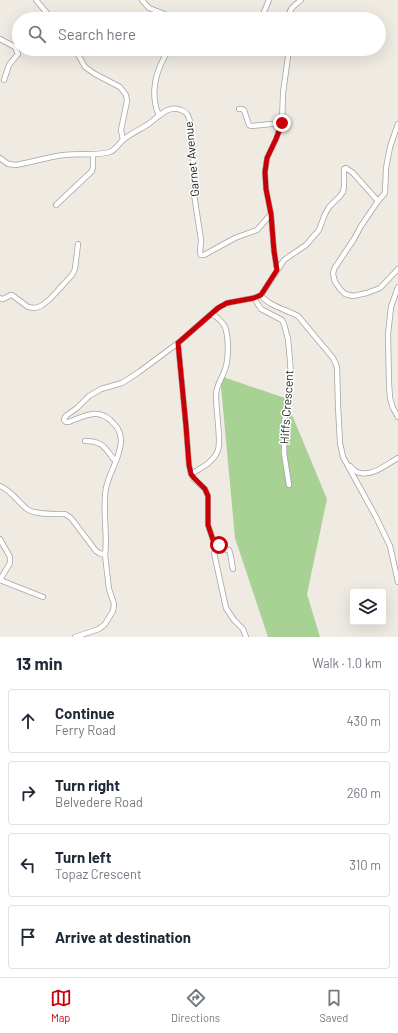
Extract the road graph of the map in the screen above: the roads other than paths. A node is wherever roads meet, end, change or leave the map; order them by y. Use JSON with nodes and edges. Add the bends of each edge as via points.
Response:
{"nodes":[{"id":1,"x":36,"y":0,"type":"edge"},
{"id":2,"x":142,"y":0,"type":"edge"},
{"id":3,"x":269,"y":0,"type":"edge"},
{"id":4,"x":302,"y":0,"type":"edge"},
{"id":5,"x":46,"y":12,"type":"edge"},
{"id":6,"x":159,"y":12,"type":"edge"},
{"id":7,"x":264,"y":12,"type":"edge"},
{"id":8,"x":290,"y":12,"type":"edge"},
{"id":9,"x":0,"y":39,"type":"edge"},
{"id":10,"x":12,"y":45,"type":"edge"},
{"id":11,"x":16,"y":56,"type":"edge"},
{"id":12,"x":79,"y":56,"type":"edge"},
{"id":13,"x":165,"y":56,"type":"edge"},
{"id":14,"x":288,"y":56,"type":"edge"},
{"id":15,"x":4,"y":80,"type":"dead end"},
{"id":16,"x":239,"y":109,"type":"dead end"},
{"id":17,"x":159,"y":116,"type":"junction"},
{"id":18,"x":282,"y":123,"type":"junction"},
{"id":19,"x":398,"y":124,"type":"edge"},
{"id":20,"x":122,"y":140,"type":"junction"},
{"id":21,"x":93,"y":154,"type":"junction"},
{"id":22,"x":0,"y":158,"type":"edge"},
{"id":23,"x":378,"y":201,"type":"junction"},
{"id":24,"x":56,"y":205,"type":"dead end"},
{"id":25,"x":271,"y":214,"type":"junction"},
{"id":26,"x":78,"y":244,"type":"dead end"},
{"id":27,"x":398,"y":269,"type":"edge"},
{"id":28,"x":277,"y":270,"type":"junction"},
{"id":29,"x":398,"y":287,"type":"edge"},
{"id":30,"x":261,"y":295,"type":"junction"},
{"id":31,"x":0,"y":298,"type":"edge"},
{"id":32,"x":254,"y":298,"type":"junction"},
{"id":33,"x":212,"y":314,"type":"junction"},
{"id":34,"x":178,"y":343,"type":"junction"},
{"id":35,"x":398,"y":417,"type":"edge"},
{"id":36,"x":85,"y":441,"type":"dead end"},
{"id":37,"x":398,"y":458,"type":"edge"},
{"id":38,"x":115,"y":461,"type":"junction"},
{"id":39,"x":348,"y":465,"type":"junction"},
{"id":40,"x":191,"y":474,"type":"junction"},
{"id":41,"x":289,"y":485,"type":"dead end"},
{"id":42,"x":0,"y":486,"type":"edge"},
{"id":43,"x":0,"y":539,"type":"edge"},
{"id":44,"x":214,"y":543,"type":"junction"},
{"id":45,"x":105,"y":555,"type":"junction"},
{"id":46,"x":233,"y":569,"type":"dead end"},
{"id":47,"x":0,"y":580,"type":"edge"},
{"id":48,"x":398,"y":582,"type":"edge"},
{"id":49,"x":43,"y":597,"type":"dead end"},
{"id":50,"x":75,"y":637,"type":"edge"},
{"id":51,"x":246,"y":637,"type":"edge"}],
"edges":[{"from":1,"to":5,"type":"street"},
{"from":2,"to":6,"type":"street","via":[[149,8]]},
{"from":3,"to":7,"type":"street"},
{"from":4,"to":8,"type":"street"},
{"from":9,"to":10,"type":"street"},
{"from":11,"to":15,"type":"street","via":[[9,66]]},
{"from":12,"to":20,"type":"street","via":[[85,67],[120,87],[126,95]]},
{"from":13,"to":17,"type":"street","via":[[158,70],[154,88]]},
{"from":14,"to":18,"type":"street"},
{"from":16,"to":18,"type":"street","via":[[244,110],[250,126]]},
{"from":17,"to":20,"type":"street","name":"Garnet Avenue"},
{"from":17,"to":25,"type":"street","name":"Garnet Avenue","via":[[173,108],[186,112],[190,121],[201,255],[256,230]]},
{"from":18,"to":25,"type":"street","via":[[267,158],[265,172]]},
{"from":19,"to":23,"type":"street","via":[[386,168],[385,193]]},
{"from":20,"to":21,"type":"street","name":"Garnet Avenue","via":[[110,152]]},
{"from":21,"to":22,"type":"street","name":"Garnet Avenue","via":[[64,155],[16,165],[8,164]]},
{"from":21,"to":24,"type":"street","via":[[92,171]]},
{"from":23,"to":27,"type":"street","via":[[334,269],[335,282],[345,294],[353,296],[380,288]]},
{"from":23,"to":28,"type":"street","via":[[353,173],[344,169],[343,192],[329,207],[319,230],[306,245],[284,260]]},
{"from":25,"to":28,"type":"street"},
{"from":26,"to":31,"type":"street","via":[[72,275],[41,306],[28,307],[12,295]]},
{"from":28,"to":30,"type":"street"},
{"from":29,"to":35,"type":"street","via":[[391,307],[388,334],[390,398]]},
{"from":30,"to":32,"type":"street"},
{"from":30,"to":39,"type":"street","via":[[266,301],[298,316],[333,358],[337,368],[340,443]]},
{"from":32,"to":33,"type":"street","via":[[227,303]]},
{"from":32,"to":41,"type":"street","name":"Hiffs Crescent","via":[[262,309],[282,320],[288,339],[291,376],[284,423],[284,453]]},
{"from":33,"to":34,"type":"street"},
{"from":33,"to":40,"type":"street","via":[[225,327],[228,344],[225,371],[216,393],[218,450],[212,460]]},
{"from":34,"to":38,"type":"street","via":[[122,383],[101,388],[65,417],[64,420],[69,422],[84,415],[96,414],[112,421],[121,440]]},
{"from":34,"to":40,"type":"street"},
{"from":36,"to":38,"type":"street","via":[[101,444]]},
{"from":37,"to":39,"type":"street","via":[[366,474],[357,472]]},
{"from":38,"to":45,"type":"street","via":[[106,487]]},
{"from":39,"to":48,"type":"street","via":[[390,546]]},
{"from":40,"to":44,"type":"street","via":[[208,496],[208,525]]},
{"from":42,"to":45,"type":"street","via":[[27,509],[38,513],[68,515],[96,551]]},
{"from":43,"to":47,"type":"street","via":[[10,563]]},
{"from":44,"to":46,"type":"street","via":[[222,549],[229,550]]},
{"from":44,"to":51,"type":"street","via":[[226,608],[243,629]]},
{"from":45,"to":50,"type":"street","via":[[113,611],[99,629]]},
{"from":47,"to":49,"type":"street"}]}
